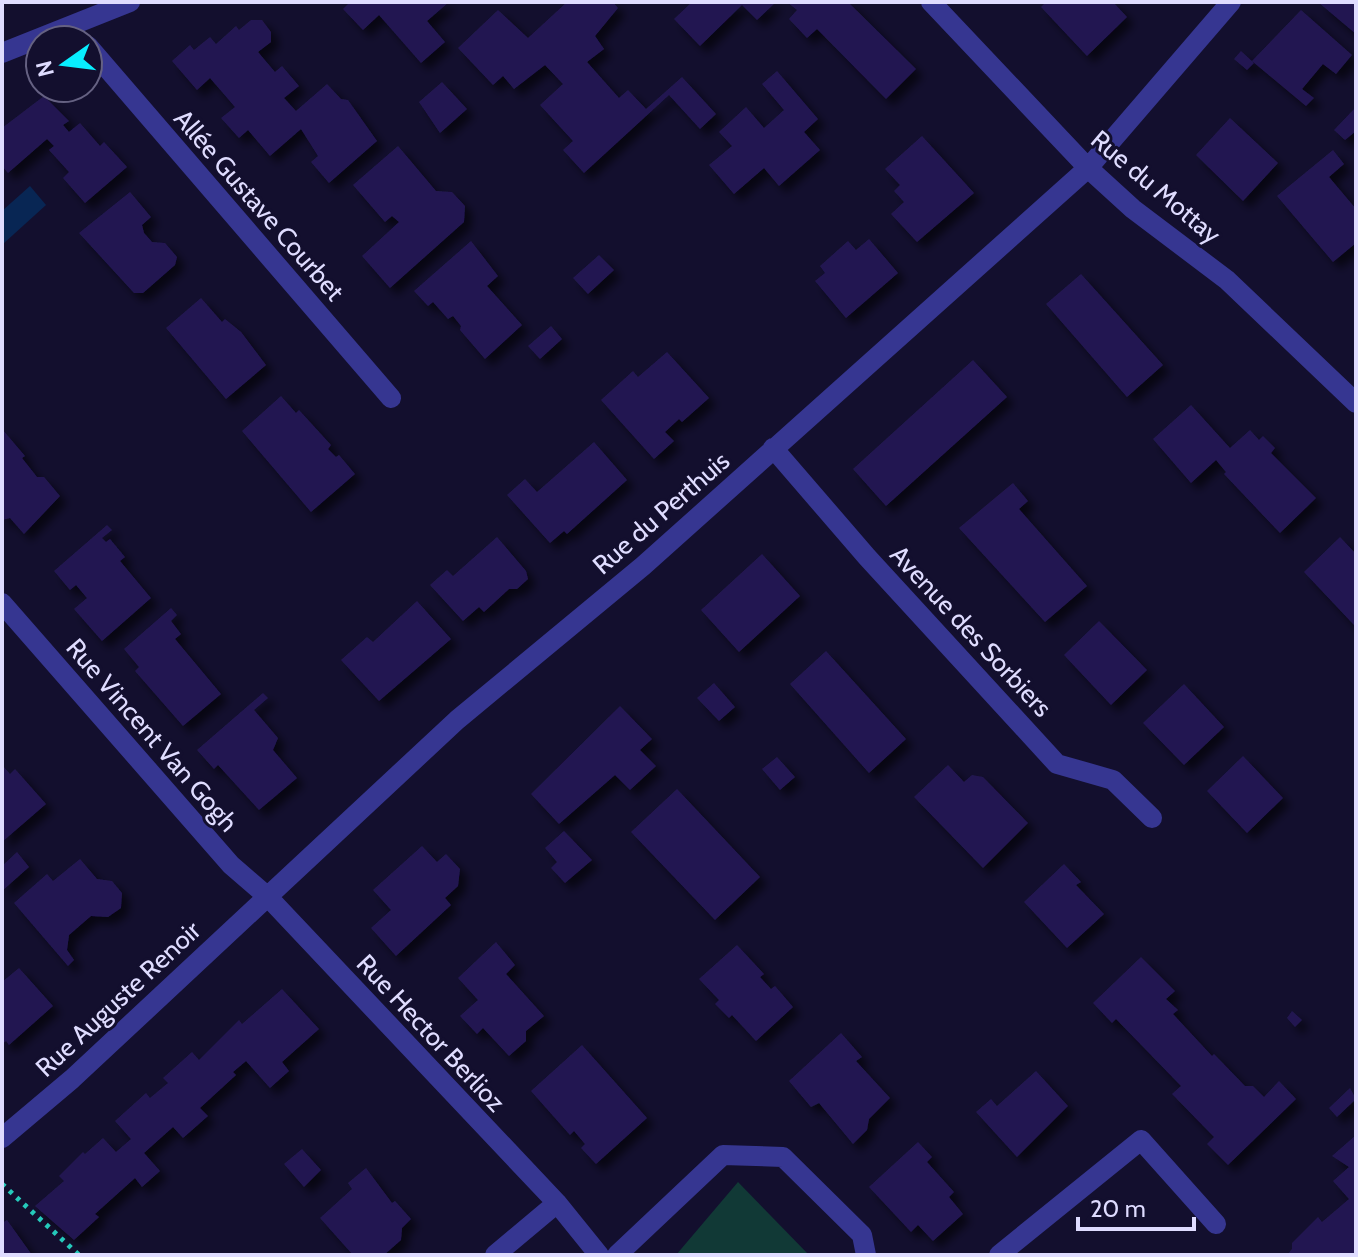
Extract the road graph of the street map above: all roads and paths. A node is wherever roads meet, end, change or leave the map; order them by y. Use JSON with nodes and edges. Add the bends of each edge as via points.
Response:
{"nodes":[{"id":1,"x":130,"y":2,"type":"edge"},
{"id":2,"x":931,"y":2,"type":"edge"},
{"id":3,"x":1231,"y":2,"type":"edge"},
{"id":4,"x":93,"y":24,"type":"edge"},
{"id":5,"x":24,"y":47,"type":"edge"},
{"id":6,"x":2,"y":53,"type":"edge"},
{"id":7,"x":104,"y":65,"type":"edge"},
{"id":8,"x":1088,"y":168,"type":"junction"},
{"id":9,"x":391,"y":398,"type":"dead end"},
{"id":10,"x":1356,"y":403,"type":"edge"},
{"id":11,"x":773,"y":448,"type":"junction"},
{"id":12,"x":2,"y":603,"type":"edge"},
{"id":13,"x":1152,"y":818,"type":"dead end"},
{"id":14,"x":268,"y":897,"type":"junction"},
{"id":15,"x":2,"y":1138,"type":"edge"},
{"id":16,"x":2,"y":1184,"type":"edge"},
{"id":17,"x":557,"y":1203,"type":"junction"},
{"id":18,"x":1216,"y":1224,"type":"dead end"},
{"id":19,"x":79,"y":1255,"type":"edge"},
{"id":20,"x":495,"y":1255,"type":"edge"},
{"id":21,"x":599,"y":1255,"type":"edge"},
{"id":22,"x":617,"y":1255,"type":"edge"},
{"id":23,"x":866,"y":1255,"type":"edge"},
{"id":24,"x":999,"y":1255,"type":"edge"}],
"edges":[{"from":1,"to":4,"type":"street"},
{"from":2,"to":8,"type":"street","name":"Rue du Mottay"},
{"from":3,"to":8,"type":"street","name":"Rue du Perthuis"},
{"from":5,"to":6,"type":"street"},
{"from":7,"to":9,"type":"street","name":"Allée Gustave Courbet"},
{"from":8,"to":10,"type":"street","name":"Rue du Mottay","via":[[1227,280]]},
{"from":8,"to":11,"type":"street","name":"Rue du Perthuis"},
{"from":11,"to":13,"type":"street","name":"Avenue des Sorbiers","via":[[1057,764],[1113,780]]},
{"from":11,"to":14,"type":"street","name":"Rue du Perthuis","via":[[643,566],[457,720]]},
{"from":12,"to":14,"type":"street","name":"Rue Vincent Van Gogh","via":[[231,865]]},
{"from":14,"to":15,"type":"street","name":"Rue Auguste Renoir"},
{"from":14,"to":17,"type":"street","name":"Rue Hector Berlioz"},
{"from":16,"to":19,"type":"path"},
{"from":17,"to":20,"type":"street"},
{"from":17,"to":21,"type":"street","name":"Rue Hector Berlioz"},
{"from":18,"to":24,"type":"street","via":[[1141,1140]]},
{"from":22,"to":23,"type":"street","via":[[723,1155],[783,1157],[862,1235]]}]}
